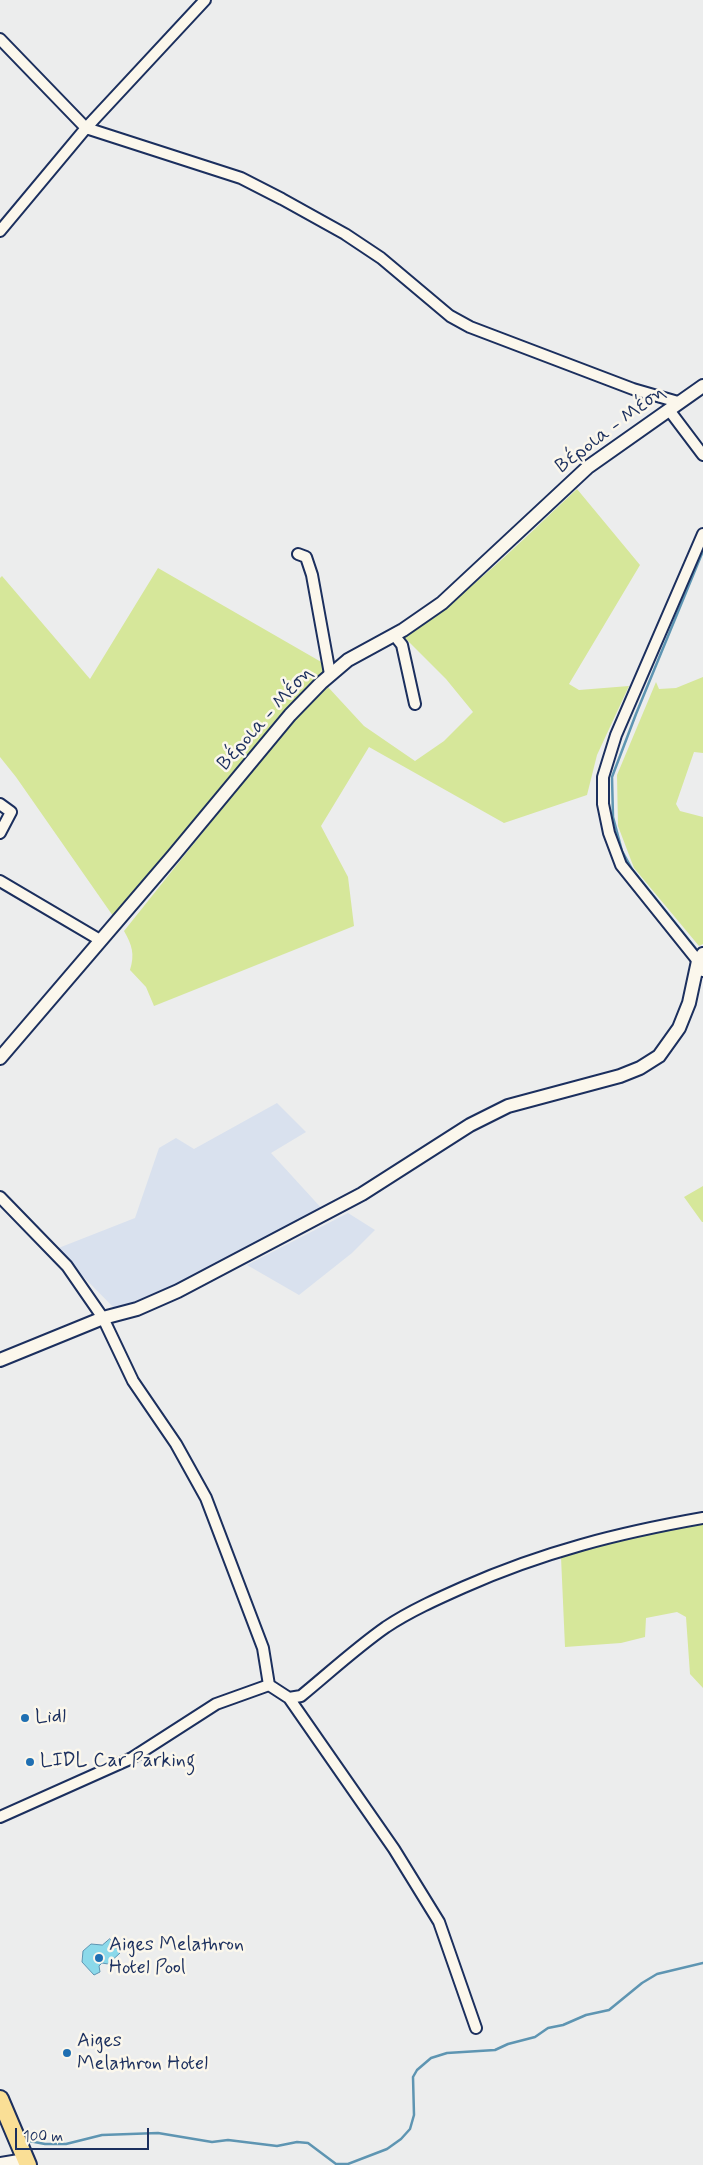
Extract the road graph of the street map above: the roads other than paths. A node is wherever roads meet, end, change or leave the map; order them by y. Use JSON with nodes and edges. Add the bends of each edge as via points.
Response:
{"nodes":[{"id":1,"x":205,"y":0,"type":"edge"},
{"id":2,"x":0,"y":39,"type":"edge"},
{"id":3,"x":86,"y":128,"type":"junction"},
{"id":4,"x":0,"y":231,"type":"edge"},
{"id":5,"x":703,"y":386,"type":"edge"},
{"id":6,"x":674,"y":406,"type":"junction"},
{"id":7,"x":703,"y":455,"type":"edge"},
{"id":8,"x":703,"y":534,"type":"edge"},
{"id":9,"x":298,"y":554,"type":"dead end"},
{"id":10,"x":394,"y":635,"type":"junction"},
{"id":11,"x":330,"y":674,"type":"junction"},
{"id":12,"x":415,"y":704,"type":"dead end"},
{"id":13,"x":0,"y":804,"type":"edge"},
{"id":14,"x":0,"y":834,"type":"edge"},
{"id":15,"x":0,"y":881,"type":"edge"},
{"id":16,"x":100,"y":940,"type":"junction"},
{"id":17,"x":701,"y":962,"type":"edge"},
{"id":18,"x":0,"y":1058,"type":"edge"},
{"id":19,"x":0,"y":1197,"type":"edge"},
{"id":20,"x":103,"y":1318,"type":"junction"},
{"id":21,"x":0,"y":1360,"type":"edge"},
{"id":22,"x":703,"y":1518,"type":"edge"},
{"id":23,"x":269,"y":1685,"type":"junction"},
{"id":24,"x":289,"y":1698,"type":"junction"},
{"id":25,"x":0,"y":1817,"type":"edge"},
{"id":26,"x":476,"y":2028,"type":"dead end"},
{"id":27,"x":0,"y":2099,"type":"edge"},
{"id":28,"x":26,"y":2162,"type":"edge"},
{"id":29,"x":0,"y":2164,"type":"edge"}],
"edges":[{"from":1,"to":3,"type":"street"},
{"from":2,"to":3,"type":"street"},
{"from":3,"to":4,"type":"street"},
{"from":3,"to":6,"type":"street","via":[[241,178],[345,234],[381,258],[450,316],[470,327]]},
{"from":5,"to":6,"type":"street","name":"Βέροια - Μέση"},
{"from":6,"to":7,"type":"street"},
{"from":6,"to":10,"type":"street","name":"Βέροια - Μέση","via":[[594,463],[442,603]]},
{"from":8,"to":17,"type":"street","via":[[616,735],[603,778],[603,804],[609,833],[621,865]]},
{"from":9,"to":11,"type":"street","via":[[306,557],[312,575]]},
{"from":10,"to":11,"type":"street","name":"Βέροια - Μέση","via":[[348,660]]},
{"from":10,"to":12,"type":"street","via":[[402,645]]},
{"from":11,"to":16,"type":"street","name":"Βέροια - Μέση","via":[[290,715]]},
{"from":13,"to":14,"type":"street","via":[[11,812]]},
{"from":15,"to":16,"type":"street"},
{"from":16,"to":18,"type":"street","name":"Βέροια - Μέση"},
{"from":17,"to":20,"type":"street","via":[[679,1028],[659,1056],[640,1068],[517,1103],[488,1115],[323,1215],[158,1301]]},
{"from":19,"to":20,"type":"street","via":[[67,1266]]},
{"from":20,"to":21,"type":"street"},
{"from":20,"to":23,"type":"street","via":[[134,1381],[176,1444],[206,1498],[263,1648]]},
{"from":22,"to":24,"type":"street","via":[[607,1536],[488,1576],[387,1627],[301,1696]]},
{"from":23,"to":24,"type":"street"},
{"from":23,"to":25,"type":"street","via":[[216,1704],[132,1758]]},
{"from":24,"to":26,"type":"street","via":[[431,1906],[440,1922]]},
{"from":27,"to":28,"type":"main road"},
{"from":28,"to":29,"type":"street"}]}
